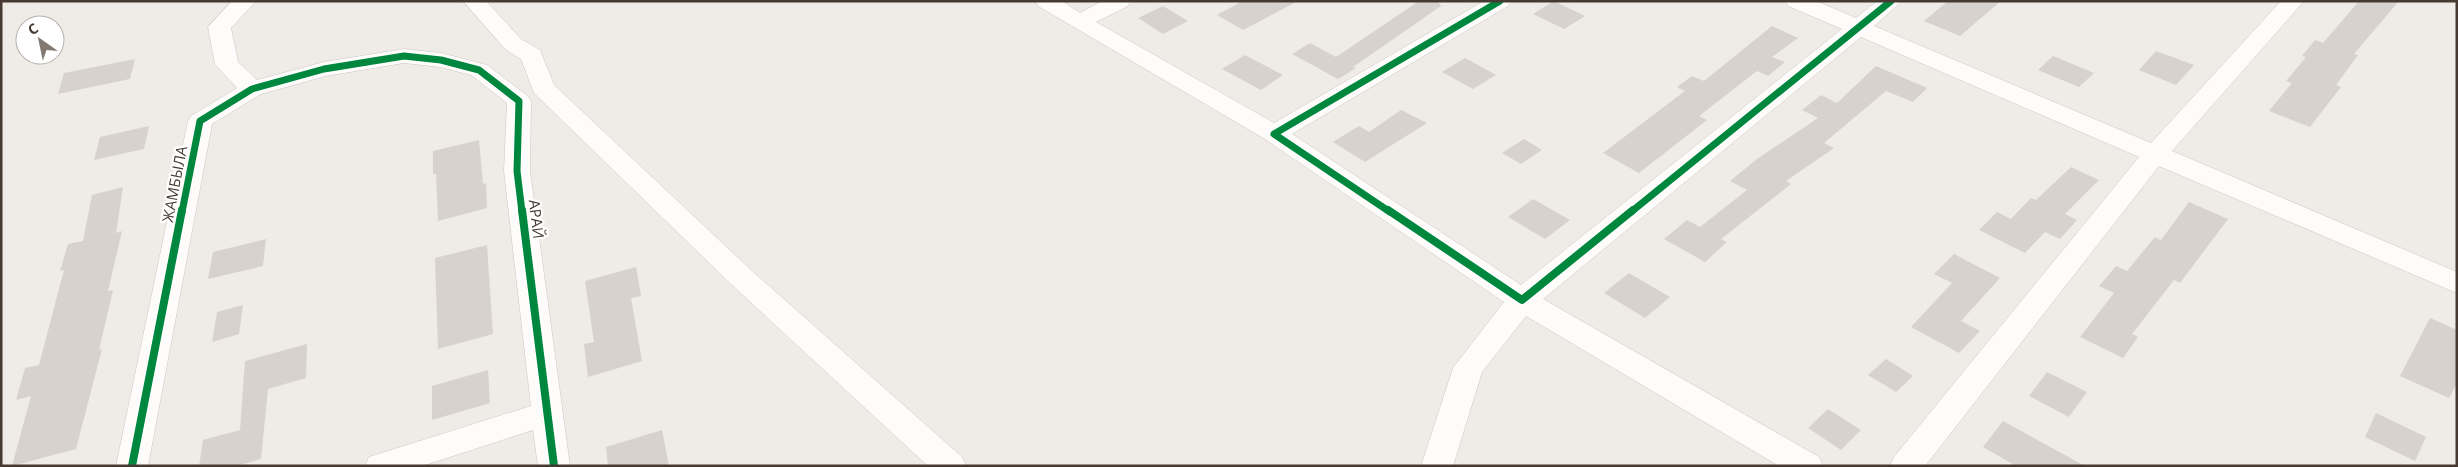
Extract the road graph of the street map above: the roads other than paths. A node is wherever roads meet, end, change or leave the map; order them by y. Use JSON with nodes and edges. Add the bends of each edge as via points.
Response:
{"nodes":[{"id":1,"x":246,"y":1,"type":"edge"},
{"id":2,"x":474,"y":1,"type":"edge"},
{"id":3,"x":1046,"y":1,"type":"edge"},
{"id":4,"x":1120,"y":1,"type":"edge"},
{"id":5,"x":1500,"y":1,"type":"edge"},
{"id":6,"x":1796,"y":1,"type":"edge"},
{"id":7,"x":1891,"y":1,"type":"edge"},
{"id":8,"x":2293,"y":1,"type":"edge"},
{"id":9,"x":1079,"y":22,"type":"junction"},
{"id":10,"x":1858,"y":28,"type":"junction"},
{"id":11,"x":404,"y":56,"type":"joint"},
{"id":12,"x":252,"y":89,"type":"junction"},
{"id":13,"x":1274,"y":134,"type":"junction"},
{"id":14,"x":2155,"y":154,"type":"junction"},
{"id":15,"x":2457,"y":282,"type":"edge"},
{"id":16,"x":1522,"y":300,"type":"junction"},
{"id":17,"x":548,"y":413,"type":"junction"},
{"id":18,"x":132,"y":466,"type":"edge"},
{"id":19,"x":381,"y":466,"type":"edge"},
{"id":20,"x":554,"y":466,"type":"edge"},
{"id":21,"x":950,"y":466,"type":"edge"},
{"id":22,"x":1437,"y":466,"type":"edge"},
{"id":23,"x":1807,"y":466,"type":"edge"},
{"id":24,"x":1906,"y":466,"type":"edge"}],
"edges":[{"from":1,"to":12,"type":"street","via":[[220,27],[227,64]]},
{"from":2,"to":21,"type":"street","via":[[513,44],[532,54],[543,88],[740,277]]},
{"from":3,"to":9,"type":"street"},
{"from":4,"to":9,"type":"street"},
{"from":5,"to":13,"type":"street"},
{"from":6,"to":10,"type":"street"},
{"from":7,"to":10,"type":"street"},
{"from":8,"to":14,"type":"street"},
{"from":9,"to":13,"type":"street"},
{"from":10,"to":14,"type":"street"},
{"from":10,"to":16,"type":"street"},
{"from":11,"to":12,"type":"street","name":"ЖАМБЫЛА","via":[[324,69]]},
{"from":11,"to":17,"type":"street","name":"АРАЙ","via":[[441,60],[479,70],[519,102],[517,170]]},
{"from":12,"to":18,"type":"street","name":"ЖАМБЫЛА","via":[[200,121]]},
{"from":13,"to":16,"type":"street"},
{"from":14,"to":15,"type":"street"},
{"from":14,"to":24,"type":"street"},
{"from":16,"to":22,"type":"street","via":[[1468,368]]},
{"from":16,"to":23,"type":"street"},
{"from":17,"to":19,"type":"street"},
{"from":17,"to":20,"type":"street","name":"АРАЙ"}]}
